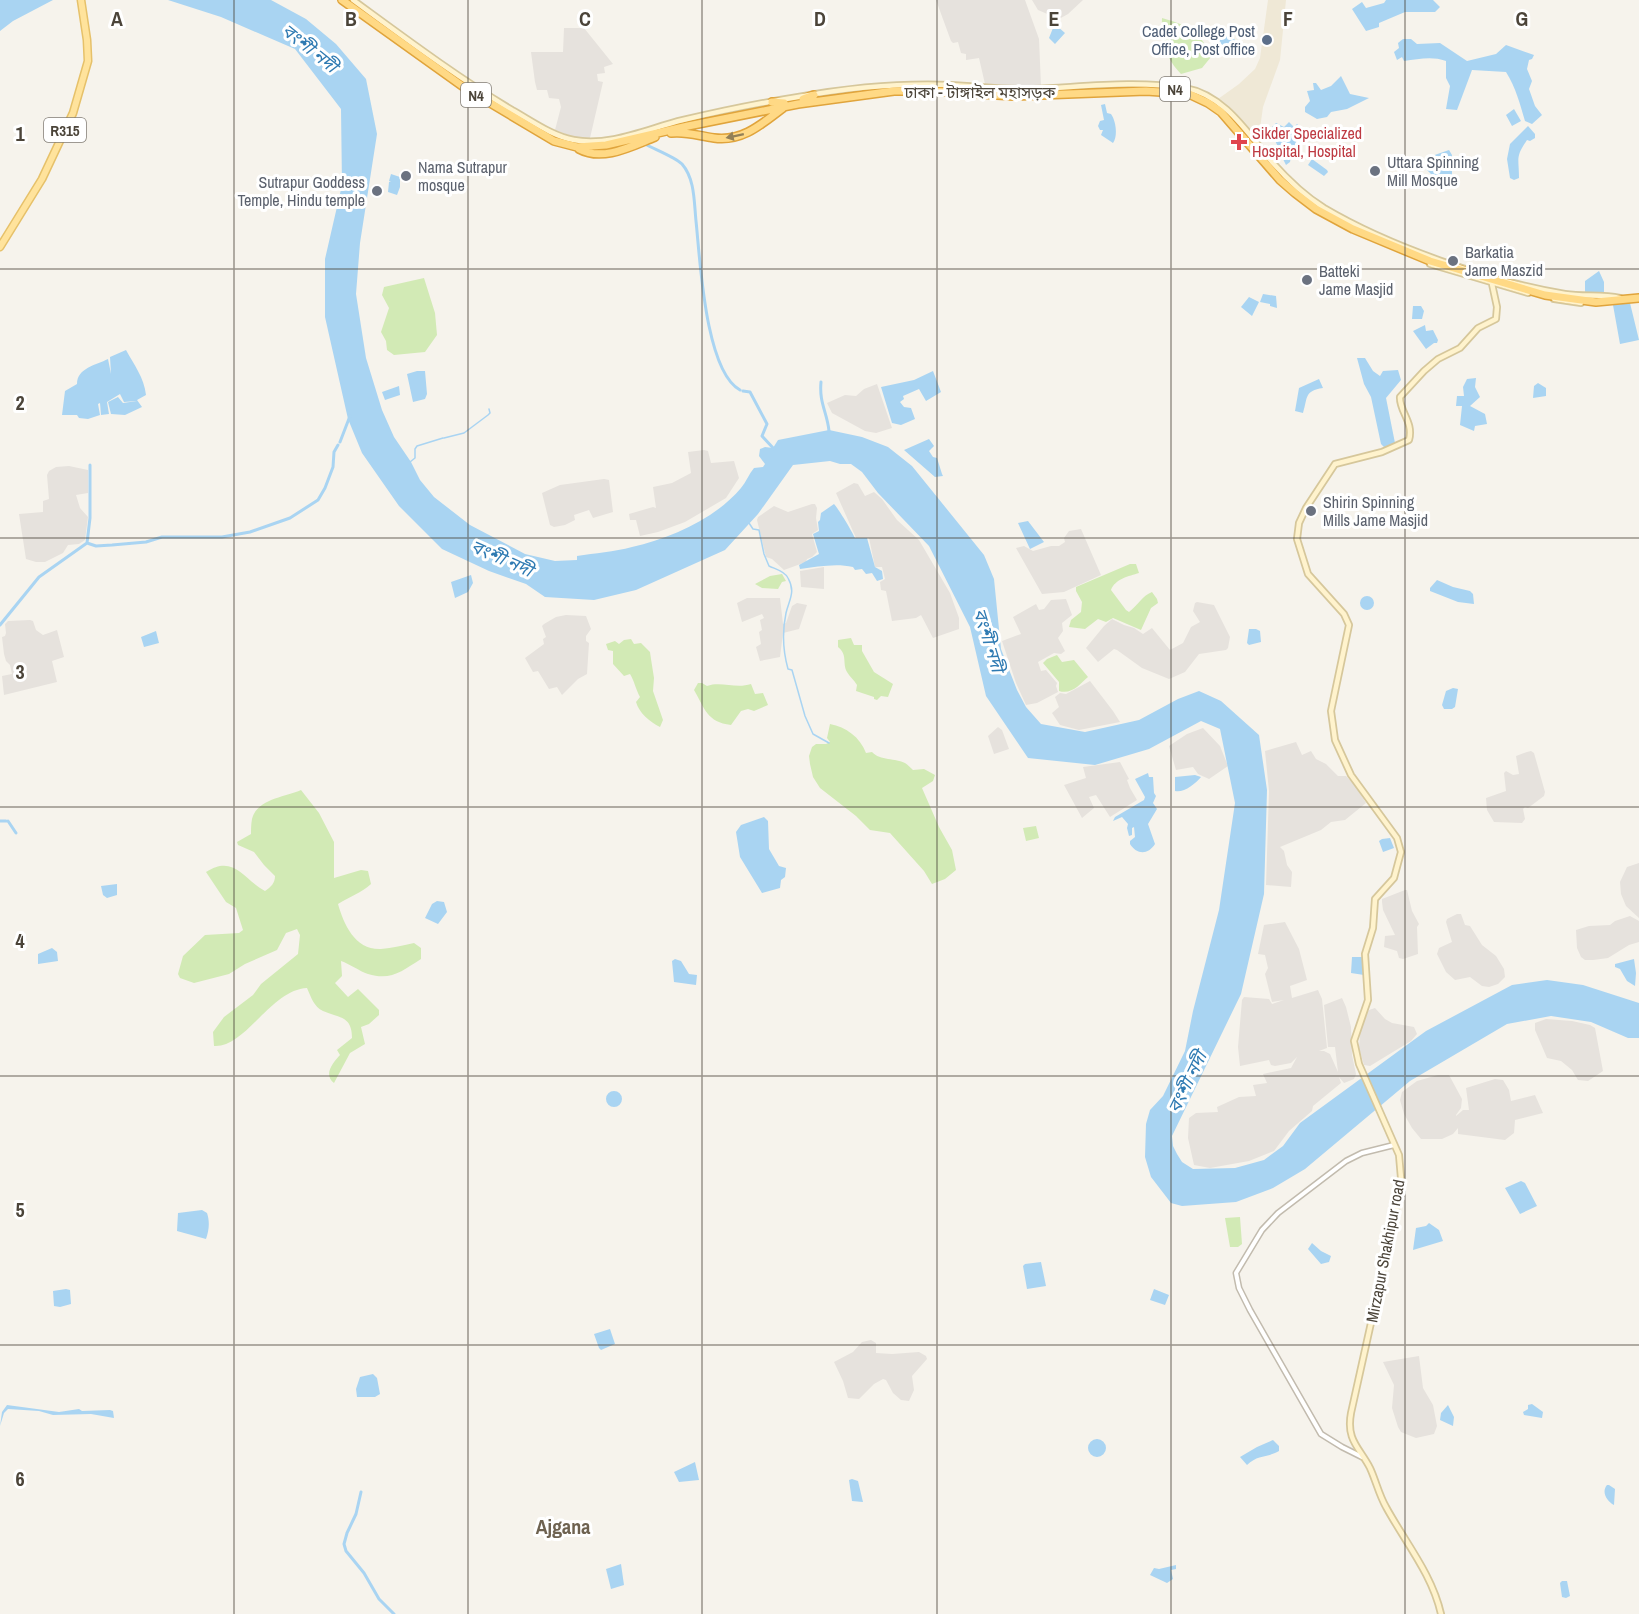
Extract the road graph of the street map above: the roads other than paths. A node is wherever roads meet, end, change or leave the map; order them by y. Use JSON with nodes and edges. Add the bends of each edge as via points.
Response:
{"nodes":[{"id":1,"x":81,"y":0,"type":"edge"},
{"id":2,"x":342,"y":0,"type":"edge"},
{"id":3,"x":351,"y":0,"type":"edge"},
{"id":4,"x":883,"y":88,"type":"junction"},
{"id":5,"x":930,"y":89,"type":"junction"},
{"id":6,"x":814,"y":94,"type":"junction"},
{"id":7,"x":803,"y":99,"type":"junction"},
{"id":8,"x":772,"y":102,"type":"junction"},
{"id":9,"x":783,"y":106,"type":"junction"},
{"id":10,"x":648,"y":132,"type":"junction"},
{"id":11,"x":624,"y":138,"type":"junction"},
{"id":12,"x":577,"y":147,"type":"junction"},
{"id":13,"x":1285,"y":188,"type":"dead end"},
{"id":14,"x":1377,"y":237,"type":"junction"},
{"id":15,"x":0,"y":247,"type":"edge"},
{"id":16,"x":1492,"y":284,"type":"junction"},
{"id":17,"x":1639,"y":296,"type":"edge"},
{"id":18,"x":1619,"y":300,"type":"junction"},
{"id":19,"x":1393,"y":1142,"type":"junction"},
{"id":20,"x":1363,"y":1457,"type":"junction"},
{"id":21,"x":1441,"y":1614,"type":"edge"}],
"edges":[{"from":1,"to":15,"type":"main road","number":"R315","via":[[88,62],[73,113],[42,179]]},
{"from":2,"to":12,"type":"highway","name":"ঢাকা - টাঙ্গাইল মহাসড়ক","number":"N4","via":[[465,88],[554,141]]},
{"from":3,"to":11,"type":"highway","name":"ঢাকা - টাঙ্গাইল মহাসড়ক","number":"N4","via":[[468,86],[545,132],[584,144]]},
{"from":4,"to":5,"type":"highway","name":"ঢাকা - টাঙ্গাইল মহাসড়ক","number":"N4"},
{"from":4,"to":6,"type":"main road"},
{"from":4,"to":7,"type":"highway","name":"ঢাকা - টাঙ্গাইল মহাসড়ক","number":"N4"},
{"from":5,"to":9,"type":"highway","name":"ঢাকা - টাঙ্গাইল মহাসড়ক","number":"N4"},
{"from":5,"to":13,"type":"main road","via":[[1011,98],[1101,94],[1191,98],[1222,116]]},
{"from":5,"to":14,"type":"highway","name":"ঢাকা - টাঙ্গাইল মহাসড়ক","number":"N4","via":[[1013,96],[1146,91],[1189,94],[1221,112],[1280,180],[1303,200]]},
{"from":5,"to":14,"type":"highway","name":"ঢাকা - টাঙ্গাইল মহাসড়ক","number":"N4","via":[[1014,92],[1076,87],[1188,91],[1204,97],[1228,115],[1298,192],[1323,211]]},
{"from":6,"to":7,"type":"highway"},
{"from":6,"to":8,"type":"main road"},
{"from":7,"to":9,"type":"highway","name":"ঢাকা - টাঙ্গাইল মহাসড়ক","number":"N4"},
{"from":8,"to":9,"type":"highway"},
{"from":8,"to":10,"type":"main road","via":[[683,120]]},
{"from":9,"to":10,"type":"highway","name":"ঢাকা - টাঙ্গাইল মহাসড়ক","number":"N4"},
{"from":9,"to":12,"type":"highway","one_way":true,"via":[[749,132],[734,138],[678,132],[611,152],[594,153]]},
{"from":10,"to":11,"type":"highway","name":"ঢাকা - টাঙ্গাইল মহাসড়ক","number":"N4"},
{"from":11,"to":12,"type":"highway","name":"ঢাকা - টাঙ্গাইল মহাসড়ক","number":"N4","via":[[596,147]]},
{"from":14,"to":16,"type":"main road","via":[[1380,244]]},
{"from":14,"to":18,"type":"highway","name":"ঢাকা - টাঙ্গাইল মহাসড়ক","number":"N4","via":[[1464,270],[1535,290]]},
{"from":16,"to":18,"type":"main road","via":[[1567,302],[1613,304]]},
{"from":16,"to":19,"type":"main road","name":"Mirzapur Shakhipur road","via":[[1496,318],[1478,328],[1460,348],[1438,359],[1402,392],[1399,400],[1409,421],[1409,440],[1382,452],[1335,464],[1306,508],[1297,539],[1308,574],[1349,625],[1332,711],[1335,740],[1351,775],[1397,838],[1401,852],[1394,878],[1375,899],[1373,928],[1365,954],[1368,1000],[1354,1041],[1359,1064]]},
{"from":17,"to":18,"type":"highway","name":"ঢাকা - টাঙ্গাইল মহাসড়ক","number":"N4"},
{"from":19,"to":20,"type":"main road","name":"Mirzapur Shakhipur road","via":[[1400,1165],[1400,1192],[1349,1423],[1352,1440]]},
{"from":19,"to":20,"type":"street","via":[[1346,1161],[1279,1212],[1262,1230],[1236,1273],[1250,1310],[1312,1420],[1326,1438]]},
{"from":20,"to":21,"type":"main road","name":"Mirzapur Shakhipur road","via":[[1386,1507],[1425,1573]]}]}
